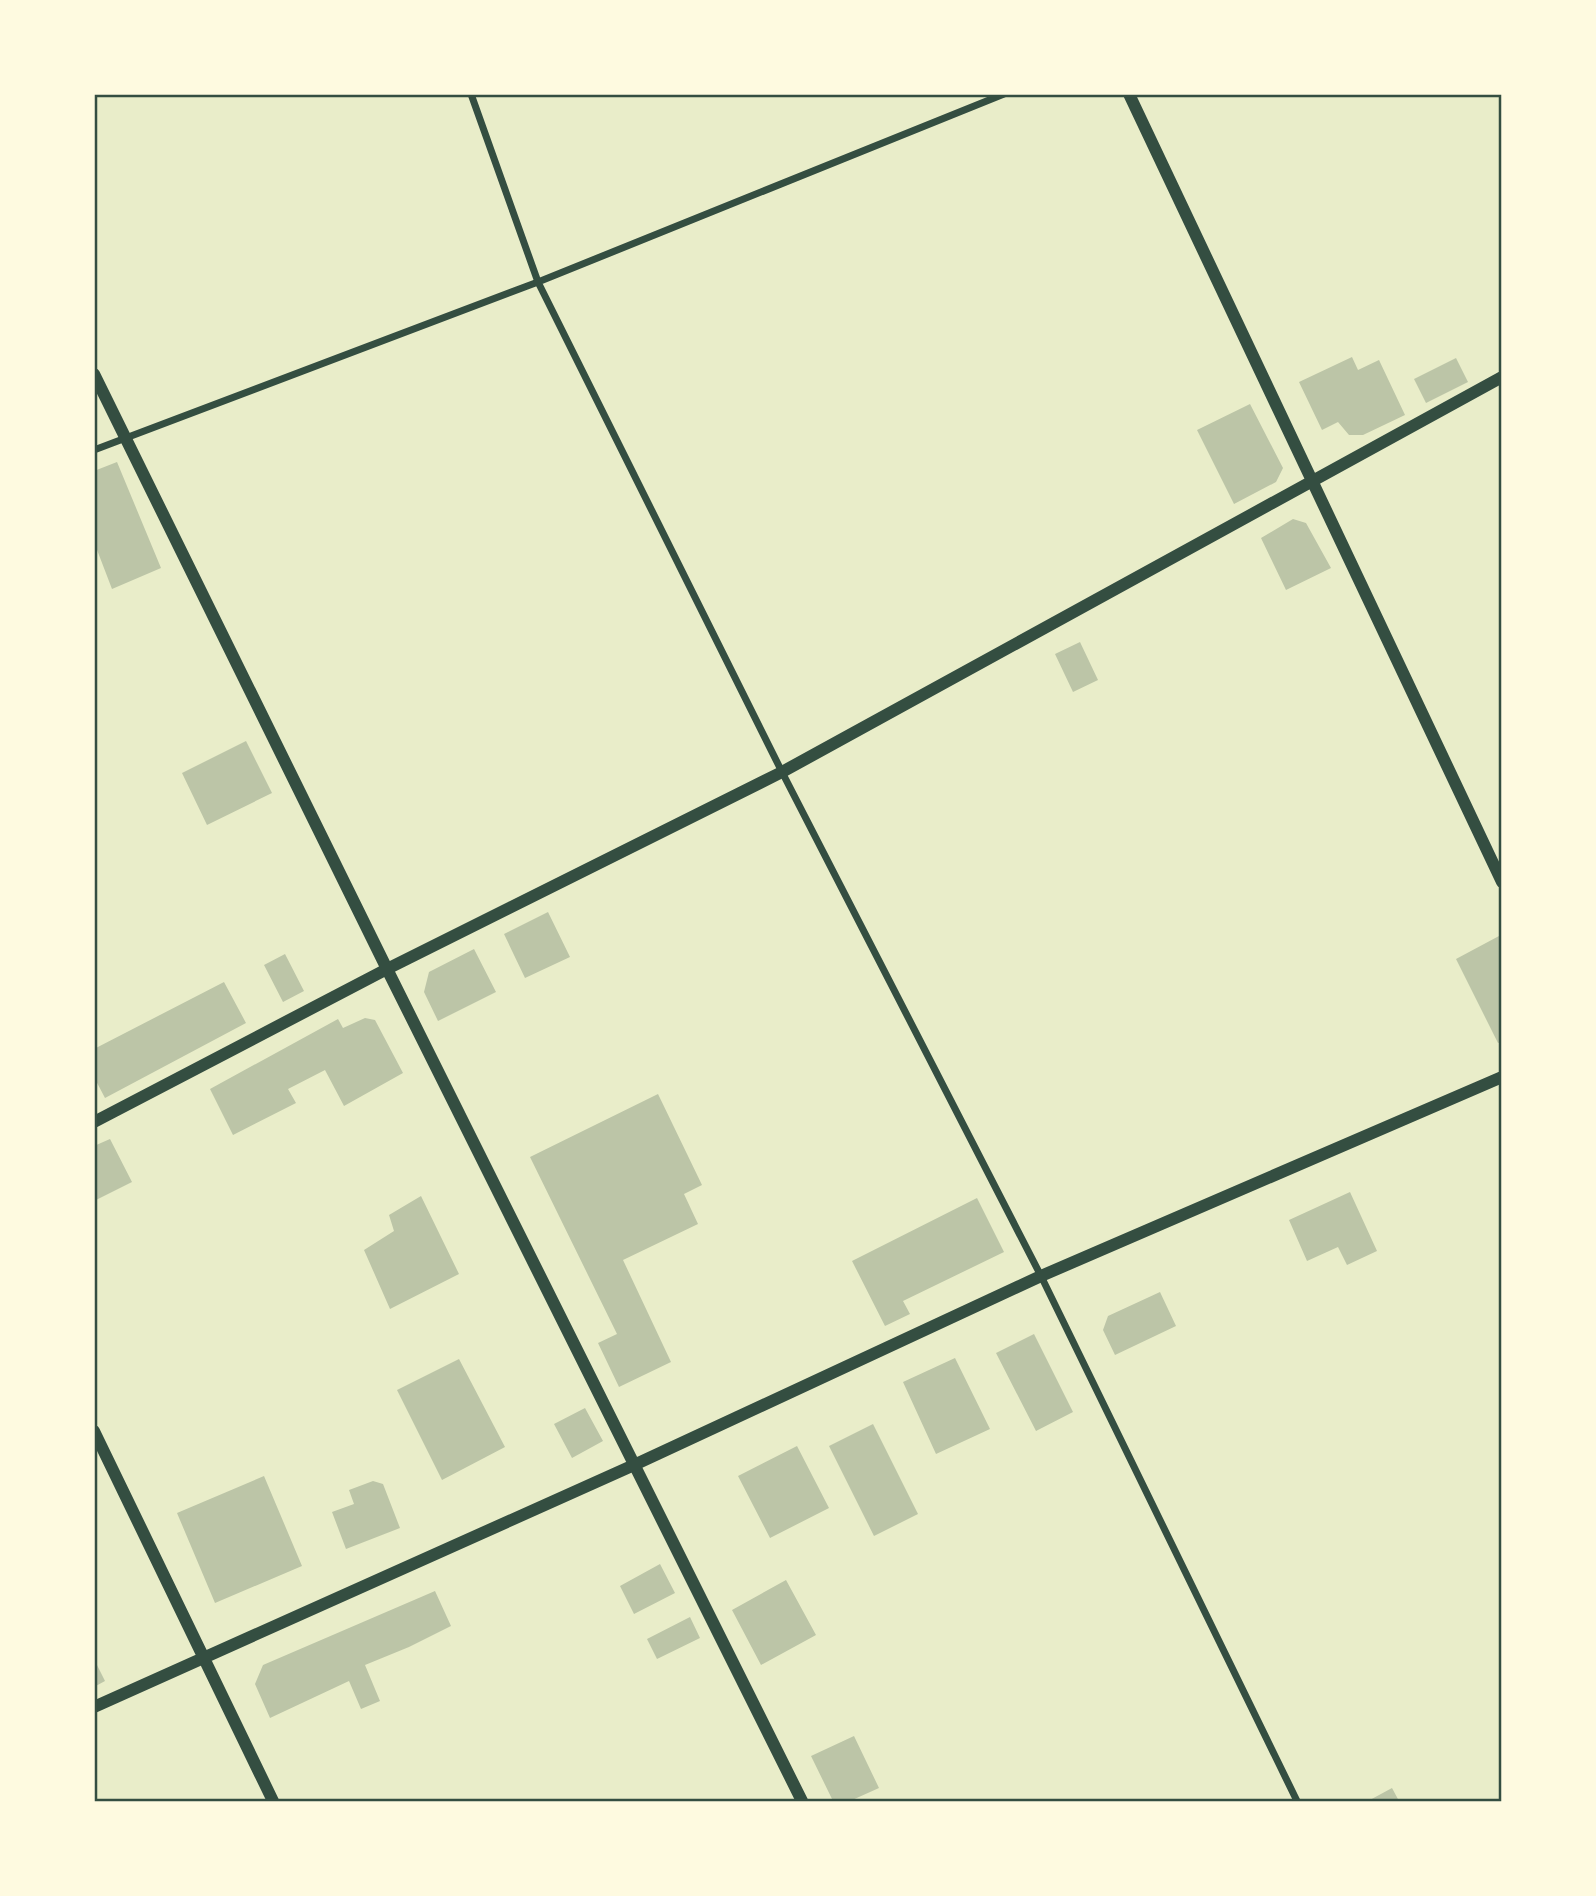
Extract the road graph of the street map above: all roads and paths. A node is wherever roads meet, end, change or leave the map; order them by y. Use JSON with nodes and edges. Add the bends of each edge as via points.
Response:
{"nodes":[{"id":1,"x":471,"y":94,"type":"edge"},
{"id":2,"x":1004,"y":94,"type":"edge"},
{"id":3,"x":1129,"y":94,"type":"edge"},
{"id":4,"x":538,"y":282,"type":"junction"},
{"id":5,"x":94,"y":374,"type":"edge"},
{"id":6,"x":1502,"y":377,"type":"edge"},
{"id":7,"x":127,"y":438,"type":"junction"},
{"id":8,"x":94,"y":450,"type":"edge"},
{"id":9,"x":1312,"y":482,"type":"junction"},
{"id":10,"x":782,"y":772,"type":"junction"},
{"id":11,"x":1502,"y":882,"type":"edge"},
{"id":12,"x":387,"y":968,"type":"junction"},
{"id":13,"x":1502,"y":1077,"type":"edge"},
{"id":14,"x":94,"y":1122,"type":"edge"},
{"id":15,"x":1041,"y":1276,"type":"junction"},
{"id":16,"x":94,"y":1432,"type":"edge"},
{"id":17,"x":634,"y":1465,"type":"junction"},
{"id":18,"x":205,"y":1657,"type":"junction"},
{"id":19,"x":94,"y":1707,"type":"edge"},
{"id":20,"x":274,"y":1801,"type":"edge"},
{"id":21,"x":802,"y":1801,"type":"edge"},
{"id":22,"x":1297,"y":1801,"type":"edge"}],
"edges":[{"from":1,"to":4,"type":"street"},
{"from":2,"to":4,"type":"street"},
{"from":3,"to":9,"type":"street"},
{"from":4,"to":7,"type":"street"},
{"from":4,"to":10,"type":"street"},
{"from":5,"to":7,"type":"street"},
{"from":6,"to":9,"type":"street"},
{"from":7,"to":8,"type":"street"},
{"from":7,"to":12,"type":"street"},
{"from":9,"to":10,"type":"street"},
{"from":9,"to":11,"type":"street"},
{"from":10,"to":12,"type":"street"},
{"from":10,"to":15,"type":"street"},
{"from":12,"to":14,"type":"street"},
{"from":12,"to":17,"type":"street"},
{"from":13,"to":15,"type":"street"},
{"from":15,"to":17,"type":"street"},
{"from":15,"to":22,"type":"street"},
{"from":16,"to":18,"type":"street"},
{"from":17,"to":18,"type":"street"},
{"from":17,"to":21,"type":"street"},
{"from":18,"to":19,"type":"street"},
{"from":18,"to":20,"type":"street"}]}
